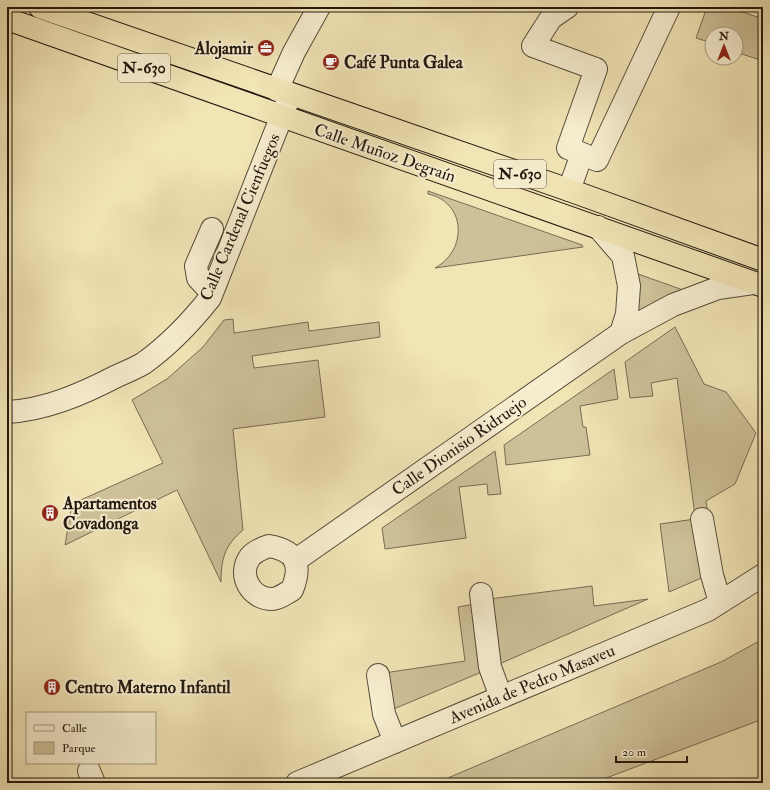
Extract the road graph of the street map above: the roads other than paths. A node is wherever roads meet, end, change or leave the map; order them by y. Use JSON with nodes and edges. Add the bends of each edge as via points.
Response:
{"nodes":[{"id":1,"x":40,"y":7,"type":"edge"},
{"id":2,"x":318,"y":7,"type":"edge"},
{"id":3,"x":567,"y":7,"type":"edge"},
{"id":4,"x":669,"y":7,"type":"edge"},
{"id":5,"x":7,"y":19,"type":"edge"},
{"id":6,"x":283,"y":92,"type":"junction"},
{"id":7,"x":281,"y":117,"type":"junction"},
{"id":8,"x":582,"y":154,"type":"junction"},
{"id":9,"x":569,"y":190,"type":"junction"},
{"id":10,"x":598,"y":227,"type":"junction"},
{"id":11,"x":212,"y":229,"type":"dead end"},
{"id":12,"x":763,"y":260,"type":"edge"},
{"id":13,"x":758,"y":285,"type":"edge"},
{"id":14,"x":212,"y":293,"type":"junction"},
{"id":15,"x":621,"y":333,"type":"junction"},
{"id":16,"x":7,"y":412,"type":"edge"},
{"id":17,"x":702,"y":519,"type":"dead end"},
{"id":18,"x":296,"y":560,"type":"dead end"},
{"id":19,"x":763,"y":575,"type":"edge"},
{"id":20,"x":481,"y":594,"type":"dead end"},
{"id":21,"x":720,"y":602,"type":"junction"},
{"id":22,"x":378,"y":674,"type":"dead end"},
{"id":23,"x":501,"y":697,"type":"junction"},
{"id":24,"x":395,"y":742,"type":"junction"},
{"id":25,"x":297,"y":783,"type":"edge"}],
"edges":[{"from":1,"to":6,"type":"highway","name":"Calle Muñoz Degraín","number":"N-630"},
{"from":2,"to":6,"type":"street","name":"Calle Cardenal Cienfuegos","via":[[294,52]]},
{"from":3,"to":8,"type":"street","via":[[551,18],[533,46],[596,69],[568,148]]},
{"from":4,"to":8,"type":"street","via":[[597,160]]},
{"from":5,"to":7,"type":"highway","name":"Calle Muñoz Degraín","number":"N-630"},
{"from":6,"to":7,"type":"street","name":"Calle Cardenal Cienfuegos"},
{"from":6,"to":9,"type":"highway","name":"Calle Muñoz Degraín","number":"N-630"},
{"from":7,"to":10,"type":"highway","name":"Calle Muñoz Degraín","number":"N-630"},
{"from":7,"to":14,"type":"street","name":"Calle Cardenal Cienfuegos"},
{"from":8,"to":9,"type":"street"},
{"from":9,"to":12,"type":"highway","name":"Calle Muñoz Degraín","number":"N-630"},
{"from":10,"to":13,"type":"highway","name":"Calle Muñoz Degraín","number":"N-630"},
{"from":10,"to":15,"type":"street","via":[[623,256],[630,286],[627,314]]},
{"from":11,"to":14,"type":"street","via":[[196,266],[198,278]]},
{"from":13,"to":15,"type":"street","name":"Calle Dionisio Ridruejo","via":[[718,288],[686,300]]},
{"from":14,"to":16,"type":"street","name":"Calle Cardenal Cienfuegos","via":[[194,318],[144,363],[59,402]]},
{"from":15,"to":18,"type":"street","name":"Calle Dionisio Ridruejo"},
{"from":17,"to":21,"type":"street","via":[[712,575]]},
{"from":19,"to":21,"type":"street","name":"Avenida de Pedro Masaveu"},
{"from":20,"to":23,"type":"street","via":[[490,667]]},
{"from":21,"to":23,"type":"street","name":"Avenida de Pedro Masaveu","via":[[700,613]]},
{"from":22,"to":24,"type":"street","via":[[384,714]]},
{"from":23,"to":24,"type":"street","name":"Avenida de Pedro Masaveu"},
{"from":24,"to":25,"type":"street","name":"Avenida de Pedro Masaveu"}]}
